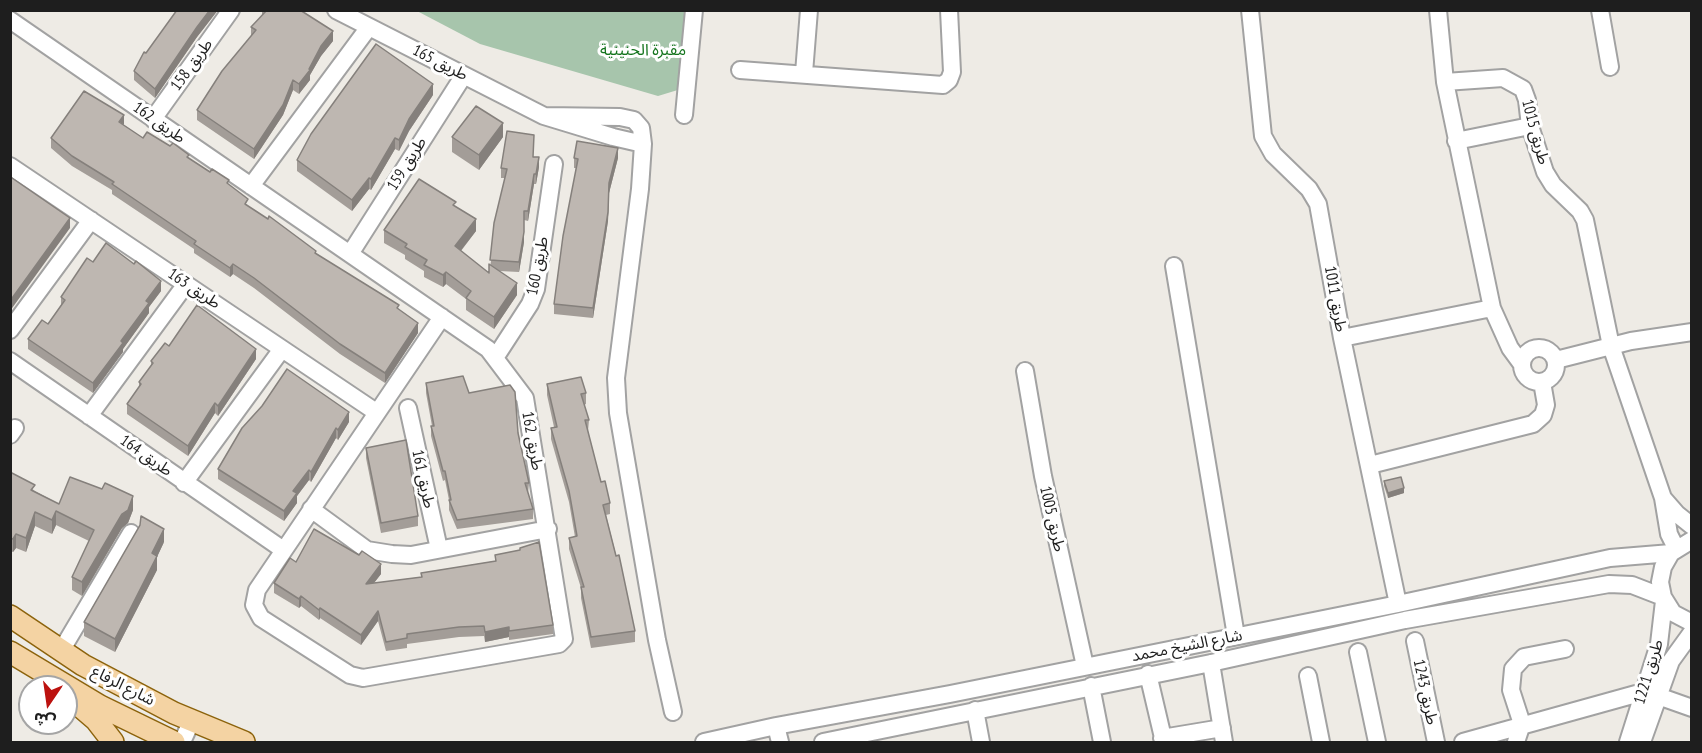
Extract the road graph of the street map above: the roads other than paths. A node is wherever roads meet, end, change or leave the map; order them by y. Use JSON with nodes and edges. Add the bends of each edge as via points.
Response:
{"nodes":[{"id":1,"x":231,"y":10,"type":"edge"},
{"id":2,"x":336,"y":10,"type":"edge"},
{"id":3,"x":694,"y":10,"type":"edge"},
{"id":4,"x":809,"y":10,"type":"edge"},
{"id":5,"x":949,"y":10,"type":"edge"},
{"id":6,"x":1250,"y":10,"type":"edge"},
{"id":7,"x":1438,"y":10,"type":"edge"},
{"id":8,"x":1600,"y":10,"type":"edge"},
{"id":9,"x":10,"y":20,"type":"edge"},
{"id":10,"x":369,"y":27,"type":"junction"},
{"id":11,"x":1610,"y":67,"type":"dead end"},
{"id":12,"x":740,"y":70,"type":"dead end"},
{"id":13,"x":804,"y":73,"type":"junction"},
{"id":14,"x":464,"y":75,"type":"junction"},
{"id":15,"x":1445,"y":82,"type":"junction"},
{"id":16,"x":684,"y":115,"type":"dead end"},
{"id":17,"x":153,"y":119,"type":"junction"},
{"id":18,"x":1530,"y":126,"type":"junction"},
{"id":19,"x":1456,"y":141,"type":"junction"},
{"id":20,"x":554,"y":164,"type":"dead end"},
{"id":21,"x":10,"y":166,"type":"edge"},
{"id":22,"x":251,"y":186,"type":"junction"},
{"id":23,"x":91,"y":220,"type":"junction"},
{"id":24,"x":350,"y":254,"type":"junction"},
{"id":25,"x":1174,"y":266,"type":"dead end"},
{"id":26,"x":186,"y":284,"type":"junction"},
{"id":27,"x":1492,"y":308,"type":"junction"},
{"id":28,"x":441,"y":317,"type":"junction"},
{"id":29,"x":10,"y":330,"type":"edge"},
{"id":30,"x":1692,"y":332,"type":"edge"},
{"id":31,"x":1342,"y":338,"type":"junction"},
{"id":32,"x":1611,"y":346,"type":"junction"},
{"id":33,"x":282,"y":349,"type":"junction"},
{"id":34,"x":495,"y":358,"type":"junction"},
{"id":35,"x":1556,"y":360,"type":"junction"},
{"id":36,"x":10,"y":361,"type":"edge"},
{"id":37,"x":1521,"y":363,"type":"junction"},
{"id":38,"x":1025,"y":371,"type":"dead end"},
{"id":39,"x":1542,"y":382,"type":"junction"},
{"id":40,"x":408,"y":408,"type":"dead end"},
{"id":41,"x":376,"y":412,"type":"junction"},
{"id":42,"x":89,"y":416,"type":"junction"},
{"id":43,"x":1370,"y":465,"type":"junction"},
{"id":44,"x":184,"y":483,"type":"junction"},
{"id":45,"x":1663,"y":498,"type":"junction"},
{"id":46,"x":311,"y":508,"type":"junction"},
{"id":47,"x":1692,"y":526,"type":"edge"},
{"id":48,"x":548,"y":529,"type":"junction"},
{"id":49,"x":131,"y":533,"type":"dead end"},
{"id":50,"x":1692,"y":540,"type":"edge"},
{"id":51,"x":282,"y":549,"type":"junction"},
{"id":52,"x":439,"y":549,"type":"junction"},
{"id":53,"x":1673,"y":551,"type":"junction"},
{"id":54,"x":1664,"y":599,"type":"junction"},
{"id":55,"x":1398,"y":604,"type":"junction"},
{"id":56,"x":10,"y":616,"type":"edge"},
{"id":57,"x":1692,"y":623,"type":"edge"},
{"id":58,"x":1692,"y":632,"type":"edge"},
{"id":59,"x":1236,"y":636,"type":"junction"},
{"id":60,"x":1415,"y":641,"type":"dead end"},
{"id":61,"x":1565,"y":649,"type":"dead end"},
{"id":62,"x":61,"y":651,"type":"junction"},
{"id":63,"x":10,"y":652,"type":"edge"},
{"id":64,"x":1358,"y":652,"type":"dead end"},
{"id":65,"x":1211,"y":663,"type":"junction"},
{"id":66,"x":1085,"y":666,"type":"junction"},
{"id":67,"x":41,"y":671,"type":"junction"},
{"id":68,"x":1148,"y":674,"type":"junction"},
{"id":69,"x":46,"y":675,"type":"edge"},
{"id":70,"x":1308,"y":676,"type":"dead end"},
{"id":71,"x":1090,"y":686,"type":"junction"},
{"id":72,"x":1650,"y":695,"type":"junction"},
{"id":73,"x":78,"y":704,"type":"edge"},
{"id":74,"x":1692,"y":708,"type":"edge"},
{"id":75,"x":1583,"y":709,"type":"junction"},
{"id":76,"x":975,"y":710,"type":"junction"},
{"id":77,"x":673,"y":712,"type":"dead end"},
{"id":78,"x":1643,"y":716,"type":"junction"},
{"id":79,"x":183,"y":717,"type":"junction"},
{"id":80,"x":1522,"y":724,"type":"junction"},
{"id":81,"x":776,"y":726,"type":"junction"},
{"id":82,"x":1223,"y":735,"type":"edge"},
{"id":83,"x":1163,"y":740,"type":"edge"},
{"id":84,"x":169,"y":741,"type":"edge"},
{"id":85,"x":112,"y":742,"type":"edge"},
{"id":86,"x":243,"y":742,"type":"edge"},
{"id":87,"x":704,"y":742,"type":"edge"},
{"id":88,"x":780,"y":742,"type":"edge"},
{"id":89,"x":823,"y":742,"type":"edge"},
{"id":90,"x":981,"y":742,"type":"edge"},
{"id":91,"x":1102,"y":742,"type":"edge"},
{"id":92,"x":1321,"y":742,"type":"edge"},
{"id":93,"x":1377,"y":742,"type":"edge"},
{"id":94,"x":1436,"y":742,"type":"edge"},
{"id":95,"x":1463,"y":742,"type":"edge"},
{"id":96,"x":1516,"y":742,"type":"edge"},
{"id":97,"x":1628,"y":742,"type":"edge"},
{"id":98,"x":1642,"y":742,"type":"edge"}],
"edges":[{"from":1,"to":17,"type":"street","name":"طريق 158"},
{"from":2,"to":10,"type":"street","name":"طريق 165"},
{"from":3,"to":16,"type":"street"},
{"from":4,"to":13,"type":"street"},
{"from":5,"to":13,"type":"street","via":[[952,72],[943,85]]},
{"from":6,"to":31,"type":"street","name":"طريق 1011","via":[[1263,136],[1273,154],[1309,189],[1318,204]]},
{"from":7,"to":15,"type":"street"},
{"from":8,"to":11,"type":"street"},
{"from":9,"to":17,"type":"street","name":"طريق 162"},
{"from":10,"to":14,"type":"street","name":"طريق 165"},
{"from":10,"to":22,"type":"street"},
{"from":12,"to":13,"type":"street"},
{"from":14,"to":24,"type":"street","name":"طريق 159"},
{"from":14,"to":77,"type":"street","name":"طريق 165","via":[[544,116],[644,144],[616,378],[618,413]]},
{"from":15,"to":18,"type":"street","name":"طريق 1015","via":[[1488,77],[1515,82],[1527,100]]},
{"from":15,"to":19,"type":"street"},
{"from":17,"to":22,"type":"street","name":"طريق 162"},
{"from":18,"to":19,"type":"street"},
{"from":18,"to":32,"type":"street","name":"طريق 1015","via":[[1545,172],[1585,220]]},
{"from":19,"to":27,"type":"street"},
{"from":20,"to":34,"type":"street","name":"طريق 160","via":[[536,289]]},
{"from":21,"to":23,"type":"street","name":"طريق 163"},
{"from":22,"to":24,"type":"street","name":"طريق 162"},
{"from":23,"to":26,"type":"street","name":"طريق 163"},
{"from":23,"to":29,"type":"street"},
{"from":24,"to":28,"type":"street","name":"طريق 162"},
{"from":25,"to":59,"type":"street"},
{"from":26,"to":33,"type":"street","name":"طريق 163"},
{"from":26,"to":42,"type":"street"},
{"from":27,"to":31,"type":"street"},
{"from":27,"to":37,"type":"street"},
{"from":28,"to":34,"type":"street","name":"طريق 162","via":[[488,348]]},
{"from":28,"to":41,"type":"street"},
{"from":30,"to":32,"type":"street"},
{"from":31,"to":43,"type":"street","name":"طريق 1011"},
{"from":32,"to":35,"type":"street"},
{"from":32,"to":45,"type":"street","name":"طريق 1015"},
{"from":33,"to":41,"type":"street","name":"طريق 163"},
{"from":33,"to":44,"type":"street"},
{"from":34,"to":48,"type":"street","name":"طريق 162","via":[[525,398]]},
{"from":35,"to":37,"type":"street","via":[[1545,348],[1537,347],[1524,355]]},
{"from":35,"to":39,"type":"street","via":[[1554,374]]},
{"from":36,"to":42,"type":"street","name":"طريق 164"},
{"from":37,"to":39,"type":"street","via":[[1527,378]]},
{"from":38,"to":66,"type":"street","name":"طريق 1005","via":[[1042,476]]},
{"from":39,"to":43,"type":"street","via":[[1546,405],[1543,415],[1533,424]]},
{"from":40,"to":52,"type":"street","name":"طريق 161"},
{"from":41,"to":46,"type":"street"},
{"from":42,"to":44,"type":"street","name":"طريق 164"},
{"from":43,"to":55,"type":"street","name":"طريق 1011"},
{"from":44,"to":51,"type":"street","name":"طريق 164"},
{"from":45,"to":47,"type":"street","name":"طريق 1015"},
{"from":45,"to":53,"type":"street","name":"طريق 1015"},
{"from":46,"to":51,"type":"street"},
{"from":46,"to":52,"type":"street","via":[[367,550],[411,555]]},
{"from":48,"to":51,"type":"street","name":"طريق 162","via":[[565,630],[559,644],[363,678],[350,675],[261,618],[254,604],[257,591]]},
{"from":48,"to":52,"type":"street"},
{"from":49,"to":62,"type":"street"},
{"from":50,"to":53,"type":"street"},
{"from":53,"to":54,"type":"street","name":"طريق 1221","via":[[1663,567],[1660,582]]},
{"from":53,"to":55,"type":"street","name":"شارع الشيخ محمد","via":[[1610,558]]},
{"from":54,"to":57,"type":"street","name":"شارع الشيخ محمد","via":[[1673,613]]},
{"from":54,"to":65,"type":"street","name":"شارع الشيخ محمد","via":[[1632,585],[1609,584],[1405,620]]},
{"from":54,"to":72,"type":"street","name":"طريق 1221"},
{"from":55,"to":59,"type":"street","name":"شارع الشيخ محمد"},
{"from":56,"to":62,"type":"main road","name":"شارع الرفاع"},
{"from":58,"to":72,"type":"street","name":"طريق 1221"},
{"from":59,"to":66,"type":"street","name":"شارع الشيخ محمد"},
{"from":60,"to":94,"type":"street","name":"طريق 1243"},
{"from":61,"to":80,"type":"street","via":[[1524,657],[1513,669],[1511,690]]},
{"from":62,"to":79,"type":"main road","name":"شارع الرفاع"},
{"from":63,"to":67,"type":"main road","name":"شارع الرفاع"},
{"from":64,"to":93,"type":"street"},
{"from":65,"to":68,"type":"street","name":"شارع الشيخ محمد"},
{"from":65,"to":82,"type":"street"},
{"from":66,"to":81,"type":"street","name":"شارع الشيخ محمد"},
{"from":67,"to":69,"type":"main road"},
{"from":67,"to":84,"type":"main road","name":"شارع الرفاع"},
{"from":68,"to":71,"type":"street","name":"شارع الشيخ محمد"},
{"from":68,"to":83,"type":"street"},
{"from":70,"to":92,"type":"street"},
{"from":71,"to":76,"type":"street","name":"شارع الشيخ محمد"},
{"from":71,"to":91,"type":"street"},
{"from":72,"to":74,"type":"street"},
{"from":72,"to":75,"type":"street"},
{"from":72,"to":78,"type":"street","name":"طريق 1221"},
{"from":73,"to":85,"type":"main road"},
{"from":75,"to":78,"type":"street","via":[[1614,709]]},
{"from":75,"to":80,"type":"street"},
{"from":76,"to":89,"type":"street","name":"شارع الشيخ محمد"},
{"from":76,"to":90,"type":"street"},
{"from":78,"to":97,"type":"street","name":"طريق 1221"},
{"from":78,"to":98,"type":"street","name":"طريق 1221"},
{"from":79,"to":84,"type":"street"},
{"from":79,"to":86,"type":"main road","name":"شارع الرفاع"},
{"from":80,"to":95,"type":"street"},
{"from":80,"to":96,"type":"street"},
{"from":81,"to":87,"type":"street","name":"شارع الشيخ محمد"},
{"from":81,"to":88,"type":"street"},
{"from":82,"to":83,"type":"street"}]}
